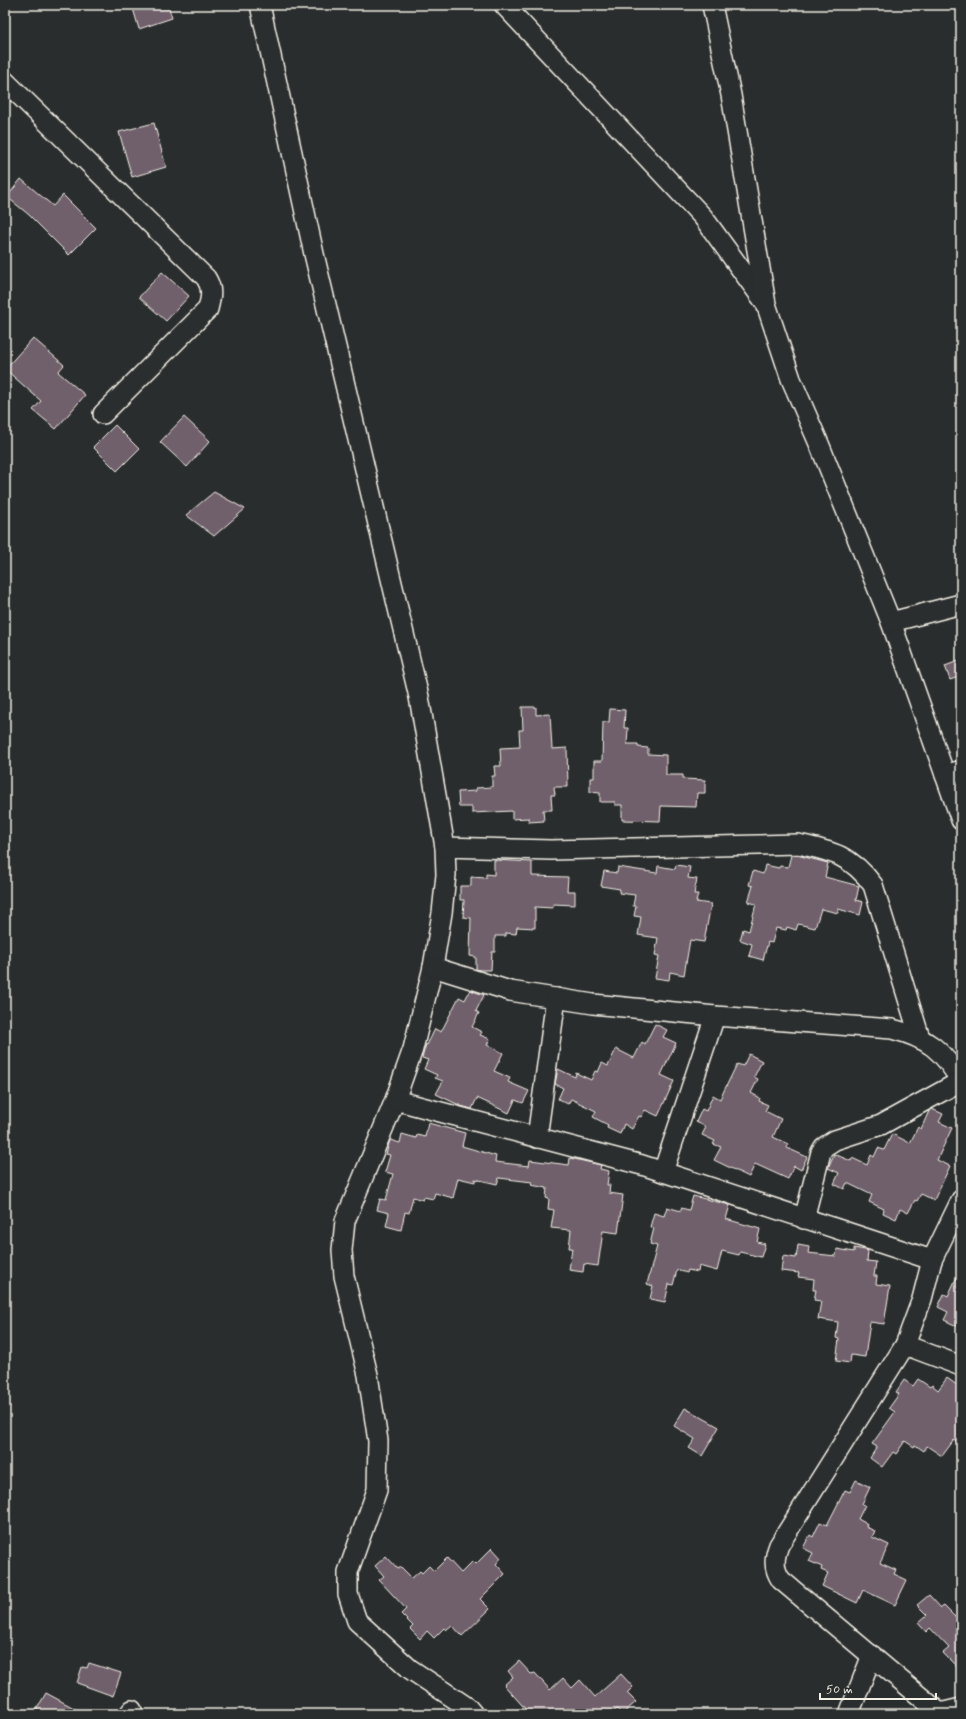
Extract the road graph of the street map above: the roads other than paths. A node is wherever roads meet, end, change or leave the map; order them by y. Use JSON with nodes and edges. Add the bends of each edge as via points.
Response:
{"nodes":[{"id":1,"x":260,"y":5,"type":"edge"},
{"id":2,"x":504,"y":5,"type":"edge"},
{"id":3,"x":712,"y":5,"type":"edge"},
{"id":4,"x":5,"y":81,"type":"edge"},
{"id":5,"x":766,"y":304,"type":"junction"},
{"id":6,"x":103,"y":414,"type":"dead end"},
{"id":7,"x":961,"y":604,"type":"edge"},
{"id":8,"x":891,"y":622,"type":"junction"},
{"id":9,"x":953,"y":772,"type":"edge"},
{"id":10,"x":961,"y":820,"type":"edge"},
{"id":11,"x":445,"y":847,"type":"junction"},
{"id":12,"x":433,"y":967,"type":"junction"},
{"id":13,"x":556,"y":998,"type":"junction"},
{"id":14,"x":715,"y":1016,"type":"junction"},
{"id":15,"x":920,"y":1038,"type":"junction"},
{"id":16,"x":961,"y":1082,"type":"edge"},
{"id":17,"x":395,"y":1100,"type":"junction"},
{"id":18,"x":538,"y":1138,"type":"junction"},
{"id":19,"x":663,"y":1172,"type":"junction"},
{"id":20,"x":961,"y":1200,"type":"edge"},
{"id":21,"x":804,"y":1219,"type":"junction"},
{"id":22,"x":932,"y":1260,"type":"junction"},
{"id":23,"x":905,"y":1345,"type":"junction"},
{"id":24,"x":961,"y":1366,"type":"edge"},
{"id":25,"x":872,"y":1655,"type":"junction"},
{"id":26,"x":961,"y":1708,"type":"edge"},
{"id":27,"x":473,"y":1714,"type":"edge"},
{"id":28,"x":849,"y":1714,"type":"edge"},
{"id":29,"x":941,"y":1714,"type":"edge"}],
"edges":[{"from":1,"to":11,"type":"street","via":[[314,254],[419,698]]},
{"from":2,"to":5,"type":"street","via":[[703,217]]},
{"from":3,"to":5,"type":"street","via":[[731,95]]},
{"from":4,"to":6,"type":"street","via":[[206,278],[210,285],[208,309]]},
{"from":5,"to":8,"type":"street","via":[[791,379]]},
{"from":7,"to":8,"type":"street"},
{"from":8,"to":9,"type":"street"},
{"from":9,"to":10,"type":"street"},
{"from":11,"to":12,"type":"street","via":[[446,875]]},
{"from":11,"to":15,"type":"street","via":[[551,850],[798,844],[830,851],[851,860],[873,885]]},
{"from":12,"to":13,"type":"street","via":[[510,991]]},
{"from":12,"to":17,"type":"street","via":[[414,1049]]},
{"from":13,"to":14,"type":"street"},
{"from":13,"to":18,"type":"street"},
{"from":14,"to":15,"type":"street","via":[[892,1029]]},
{"from":14,"to":19,"type":"street"},
{"from":15,"to":16,"type":"street","via":[[937,1048]]},
{"from":16,"to":21,"type":"street","via":[[881,1125],[835,1140],[824,1147]]},
{"from":17,"to":18,"type":"street"},
{"from":17,"to":27,"type":"street","via":[[345,1221],[342,1250],[344,1276],[368,1375],[378,1441],[377,1490],[348,1572],[348,1594],[357,1621],[410,1669],[467,1707]]},
{"from":18,"to":19,"type":"street"},
{"from":19,"to":21,"type":"street"},
{"from":20,"to":22,"type":"street"},
{"from":21,"to":22,"type":"street"},
{"from":22,"to":23,"type":"street","via":[[922,1299]]},
{"from":23,"to":24,"type":"street"},
{"from":23,"to":25,"type":"street","via":[[779,1545],[775,1561],[775,1569],[781,1580]]},
{"from":25,"to":28,"type":"street"},
{"from":25,"to":29,"type":"street"},
{"from":26,"to":29,"type":"street"}]}
